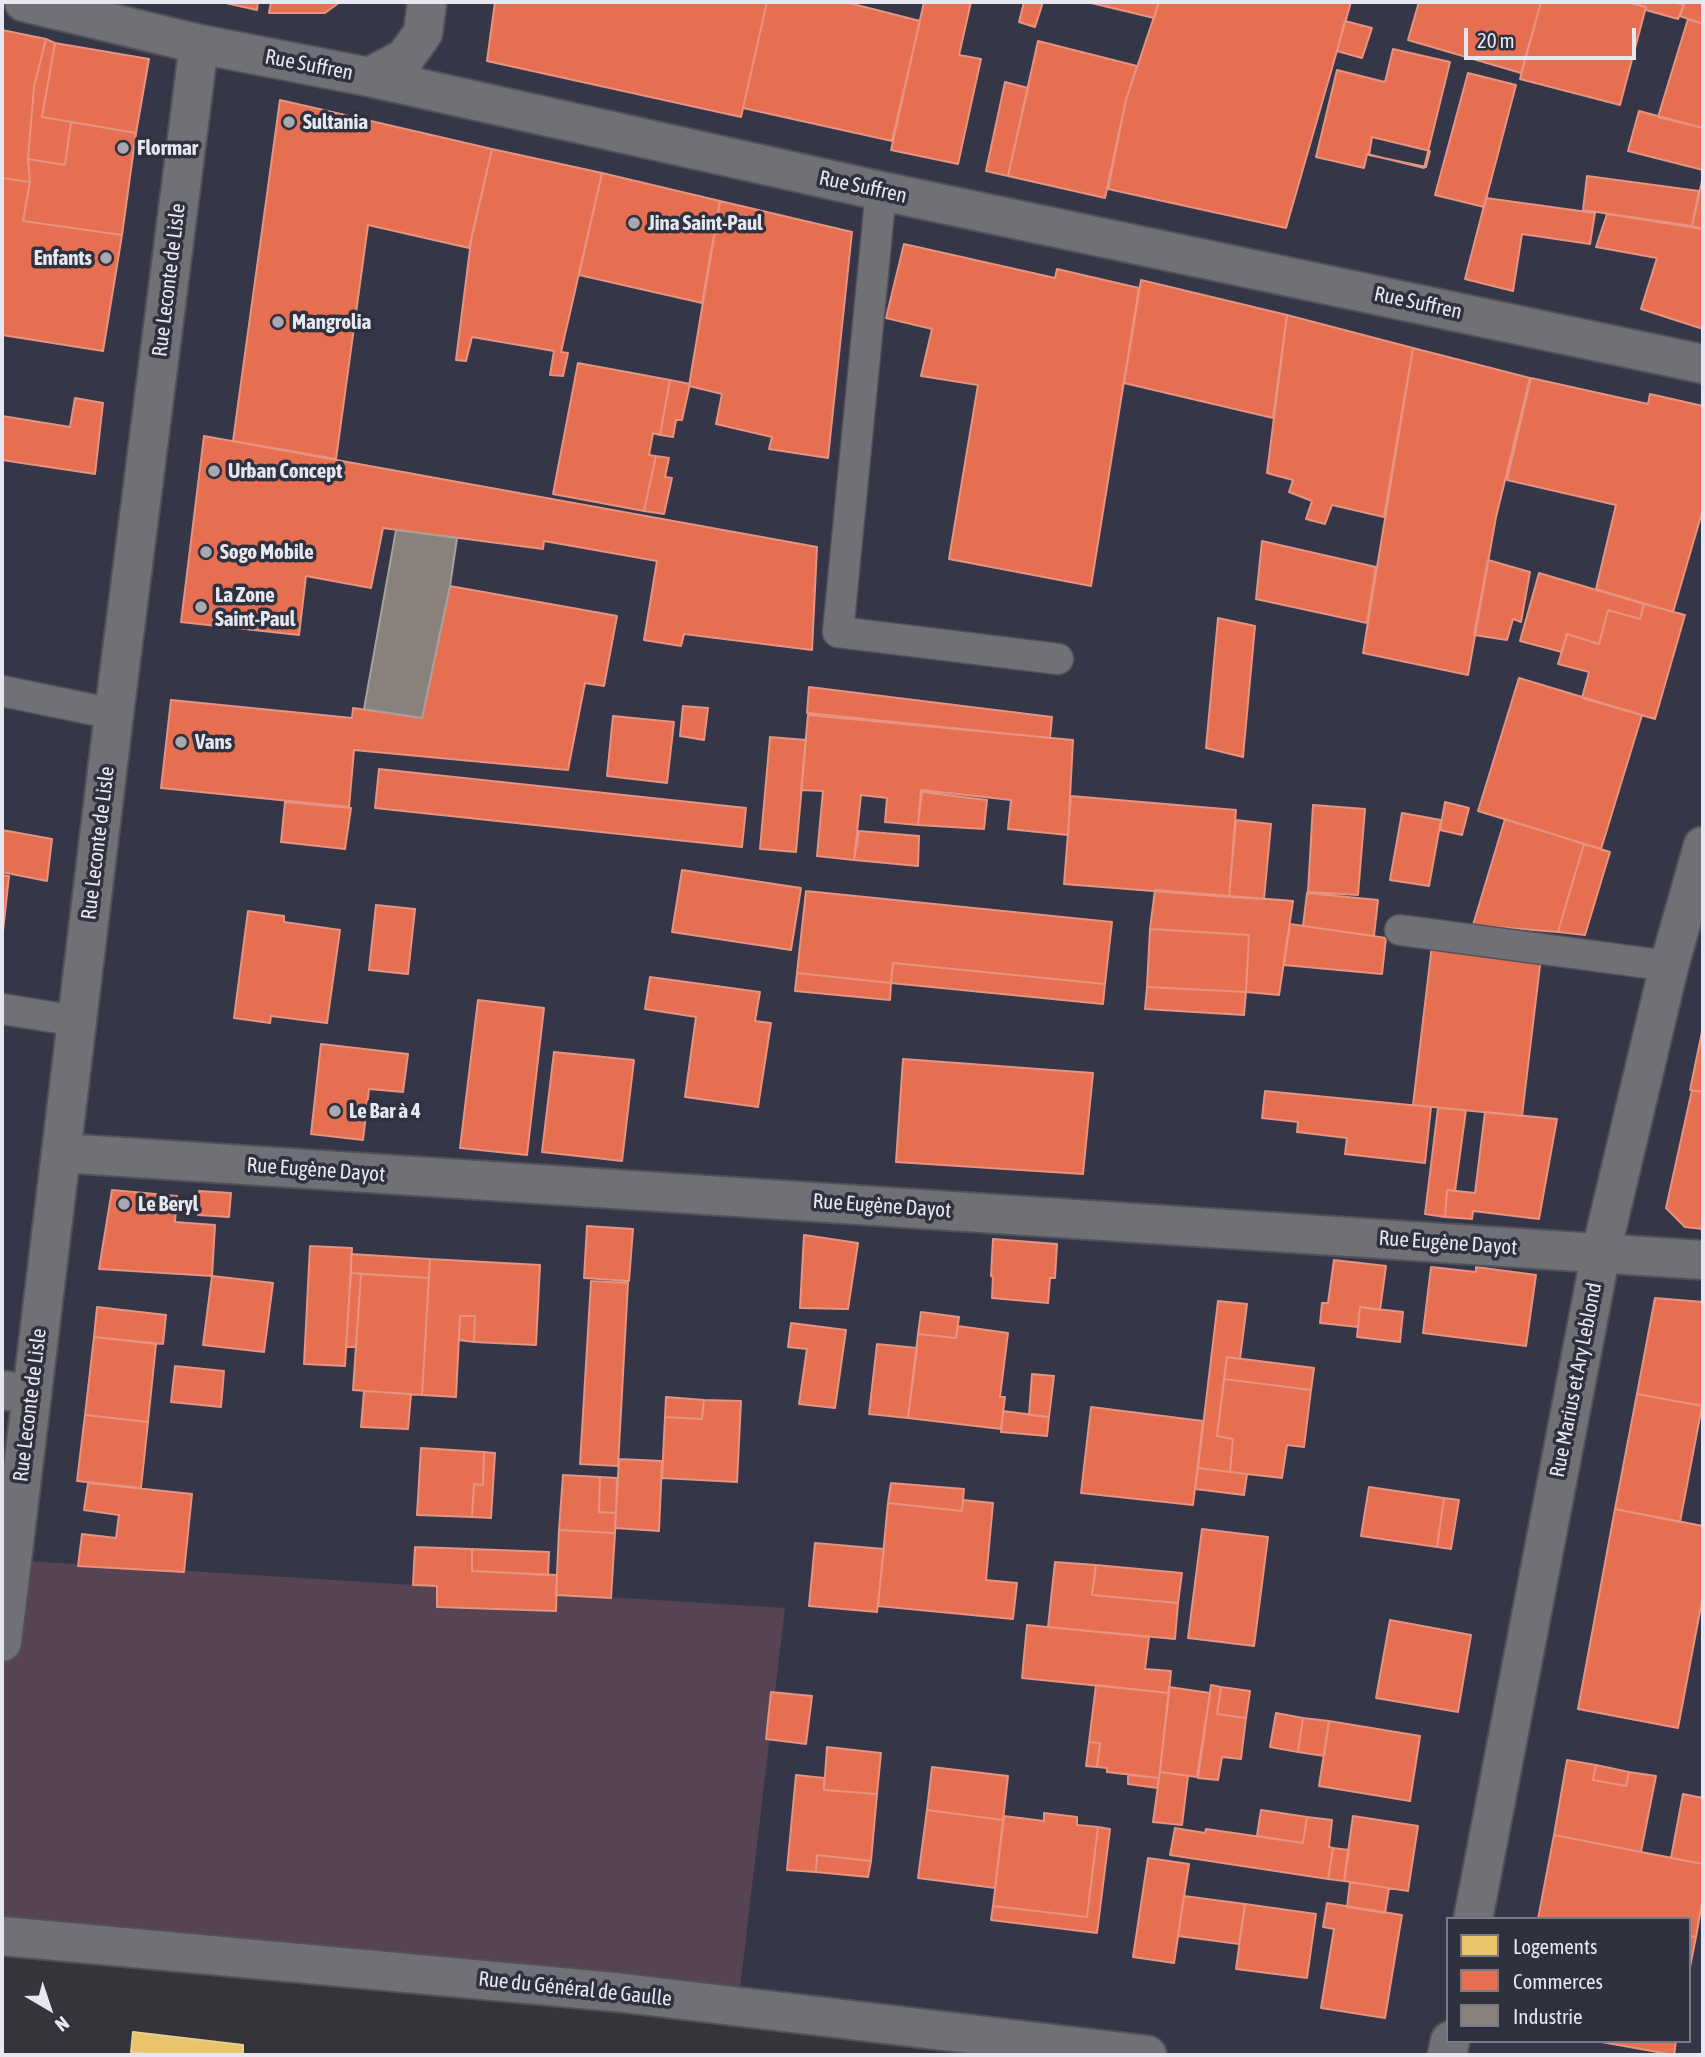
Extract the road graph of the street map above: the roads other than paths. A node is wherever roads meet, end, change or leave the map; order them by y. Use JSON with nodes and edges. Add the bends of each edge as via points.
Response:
{"nodes":[{"id":1,"x":24,"y":2,"type":"edge"},
{"id":2,"x":427,"y":2,"type":"edge"},
{"id":3,"x":199,"y":44,"type":"junction"},
{"id":4,"x":369,"y":77,"type":"junction"},
{"id":5,"x":881,"y":191,"type":"junction"},
{"id":6,"x":1703,"y":364,"type":"edge"},
{"id":7,"x":1058,"y":659,"type":"dead end"},
{"id":8,"x":2,"y":691,"type":"edge"},
{"id":9,"x":114,"y":714,"type":"junction"},
{"id":10,"x":1703,"y":846,"type":"edge"},
{"id":11,"x":1400,"y":930,"type":"dead end"},
{"id":12,"x":1669,"y":966,"type":"junction"},
{"id":13,"x":2,"y":1009,"type":"edge"},
{"id":14,"x":77,"y":1021,"type":"junction"},
{"id":15,"x":61,"y":1153,"type":"junction"},
{"id":16,"x":1601,"y":1252,"type":"junction"},
{"id":17,"x":1703,"y":1260,"type":"edge"},
{"id":18,"x":17,"y":1392,"type":"edge"},
{"id":19,"x":2,"y":1639,"type":"edge"},
{"id":20,"x":1473,"y":1917,"type":"edge"},
{"id":21,"x":2,"y":1936,"type":"edge"},
{"id":22,"x":1147,"y":2055,"type":"edge"}],
"edges":[{"from":1,"to":3,"type":"street","name":"Rue Suffren"},
{"from":2,"to":4,"type":"street","via":[[423,33],[405,58]]},
{"from":3,"to":4,"type":"street","name":"Rue Suffren"},
{"from":3,"to":9,"type":"street","name":"Rue Leconte de Lisle"},
{"from":4,"to":5,"type":"street","name":"Rue Suffren"},
{"from":5,"to":6,"type":"street","name":"Rue Suffren"},
{"from":5,"to":7,"type":"lane","via":[[838,632]]},
{"from":8,"to":9,"type":"lane"},
{"from":9,"to":14,"type":"street","name":"Rue Leconte de Lisle"},
{"from":10,"to":12,"type":"street","name":"Rue Marius et Ary Leblond"},
{"from":11,"to":12,"type":"lane"},
{"from":12,"to":16,"type":"street","name":"Rue Marius et Ary Leblond"},
{"from":13,"to":14,"type":"lane"},
{"from":14,"to":15,"type":"street","name":"Rue Leconte de Lisle"},
{"from":15,"to":16,"type":"street","name":"Rue Eugène Dayot"},
{"from":15,"to":18,"type":"street","name":"Rue Leconte de Lisle"},
{"from":16,"to":17,"type":"street","name":"Rue Eugène Dayot"},
{"from":16,"to":20,"type":"street","name":"Rue Marius et Ary Leblond"},
{"from":18,"to":19,"type":"street","name":"Rue Leconte de Lisle"},
{"from":21,"to":22,"type":"street","name":"Rue du Général de Gaulle","via":[[615,1992]]}]}
